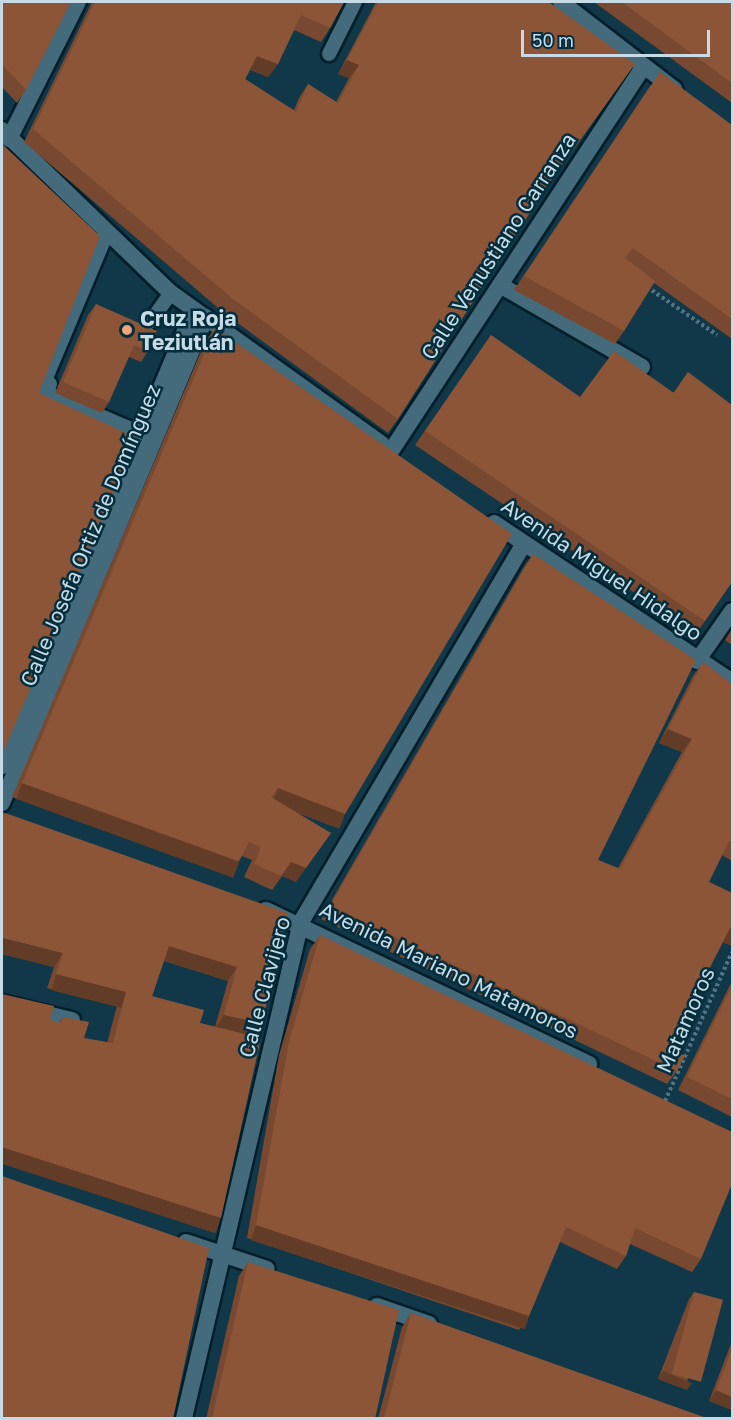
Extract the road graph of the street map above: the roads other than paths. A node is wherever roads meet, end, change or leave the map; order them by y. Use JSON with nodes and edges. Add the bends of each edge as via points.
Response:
{"nodes":[{"id":1,"x":78,"y":2,"type":"edge"},
{"id":2,"x":355,"y":2,"type":"edge"},
{"id":3,"x":561,"y":2,"type":"edge"},
{"id":4,"x":329,"y":54,"type":"dead end"},
{"id":5,"x":643,"y":67,"type":"junction"},
{"id":6,"x":688,"y":99,"type":"edge"},
{"id":7,"x":5,"y":135,"type":"edge"},
{"id":8,"x":107,"y":237,"type":"junction"},
{"id":9,"x":500,"y":285,"type":"junction"},
{"id":10,"x":171,"y":293,"type":"junction"},
{"id":11,"x":200,"y":314,"type":"junction"},
{"id":12,"x":150,"y":322,"type":"dead end"},
{"id":13,"x":642,"y":367,"type":"edge"},
{"id":14,"x":146,"y":442,"type":"junction"},
{"id":15,"x":391,"y":451,"type":"junction"},
{"id":16,"x":410,"y":464,"type":"edge"},
{"id":17,"x":476,"y":511,"type":"edge"},
{"id":18,"x":524,"y":544,"type":"junction"},
{"id":19,"x":732,"y":611,"type":"edge"},
{"id":20,"x":697,"y":661,"type":"junction"},
{"id":21,"x":732,"y":682,"type":"edge"},
{"id":22,"x":2,"y":766,"type":"edge"},
{"id":23,"x":2,"y":803,"type":"edge"},
{"id":24,"x":245,"y":903,"type":"edge"},
{"id":25,"x":301,"y":922,"type":"junction"},
{"id":26,"x":2,"y":1003,"type":"edge"},
{"id":27,"x":72,"y":1020,"type":"edge"},
{"id":28,"x":601,"y":1070,"type":"edge"},
{"id":29,"x":167,"y":1236,"type":"edge"},
{"id":30,"x":222,"y":1254,"type":"junction"},
{"id":31,"x":290,"y":1277,"type":"edge"},
{"id":32,"x":358,"y":1300,"type":"edge"},
{"id":33,"x":448,"y":1331,"type":"edge"},
{"id":34,"x":184,"y":1419,"type":"edge"}],
"edges":[{"from":1,"to":7,"type":"street"},
{"from":2,"to":4,"type":"lane"},
{"from":3,"to":5,"type":"street"},
{"from":5,"to":6,"type":"street"},
{"from":5,"to":9,"type":"street","name":"Calle Venustiano Carranza"},
{"from":7,"to":8,"type":"street"},
{"from":8,"to":10,"type":"street"},
{"from":8,"to":14,"type":"street","via":[[41,395]]},
{"from":9,"to":13,"type":"street"},
{"from":9,"to":15,"type":"street","name":"Calle Venustiano Carranza"},
{"from":10,"to":11,"type":"street"},
{"from":10,"to":12,"type":"lane"},
{"from":11,"to":14,"type":"street","name":"Calle Josefa Ortiz de Domínguez"},
{"from":11,"to":15,"type":"street"},
{"from":14,"to":22,"type":"street","name":"Calle Josefa Ortiz de Domínguez"},
{"from":14,"to":23,"type":"street","name":"Calle Josefa Ortiz de Domínguez"},
{"from":15,"to":16,"type":"street"},
{"from":17,"to":18,"type":"street","name":"Avenida Miguel Hidalgo"},
{"from":18,"to":20,"type":"street","name":"Avenida Miguel Hidalgo"},
{"from":18,"to":25,"type":"street","name":"Calle Clavijero"},
{"from":19,"to":20,"type":"street"},
{"from":20,"to":21,"type":"street","name":"Avenida Miguel Hidalgo"},
{"from":24,"to":25,"type":"street","name":"Avenida Mariano Matamoros"},
{"from":25,"to":28,"type":"street","name":"Avenida Mariano Matamoros"},
{"from":25,"to":30,"type":"street","name":"Calle Clavijero"},
{"from":26,"to":27,"type":"street"},
{"from":29,"to":30,"type":"street"},
{"from":30,"to":31,"type":"street"},
{"from":30,"to":34,"type":"street","name":"Calle Clavijero"},
{"from":32,"to":33,"type":"street"}]}
